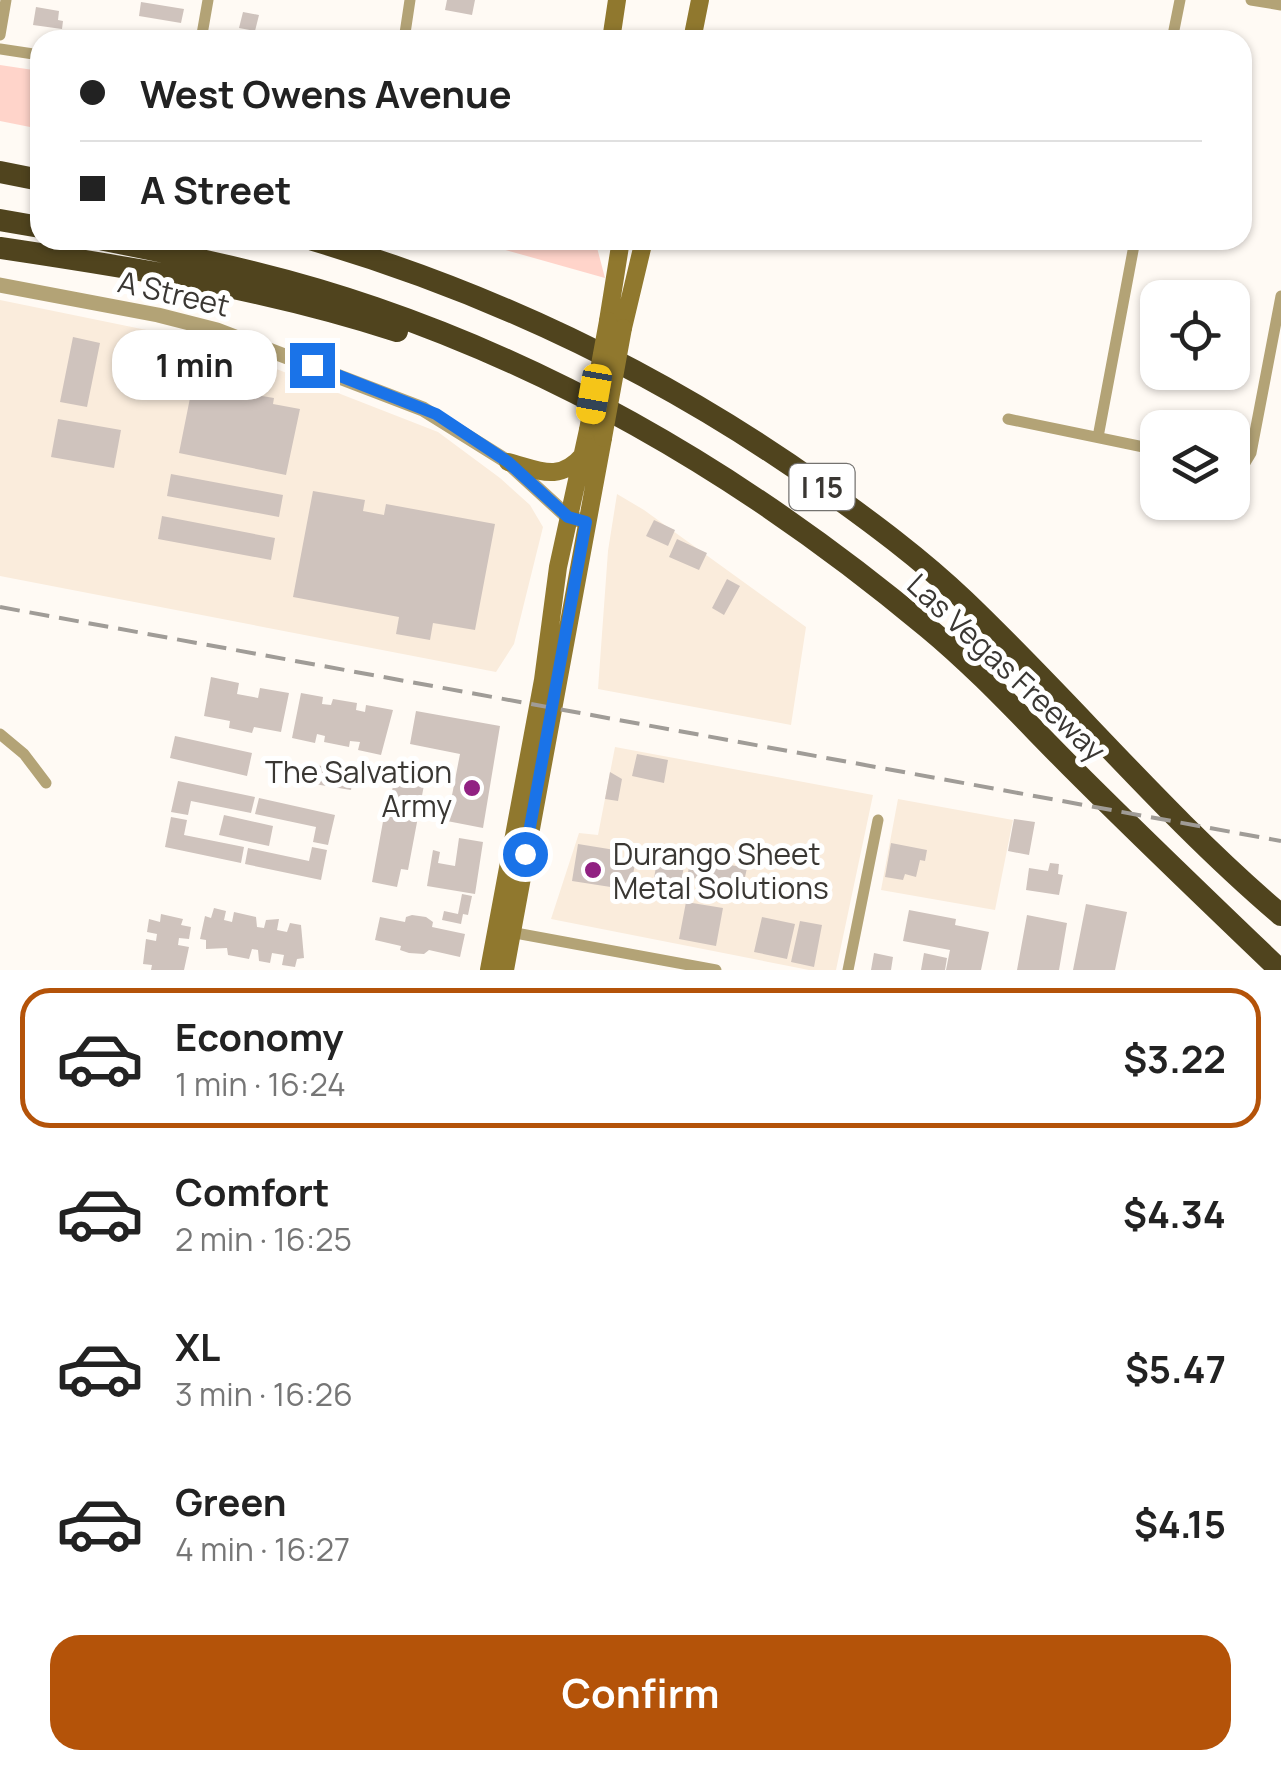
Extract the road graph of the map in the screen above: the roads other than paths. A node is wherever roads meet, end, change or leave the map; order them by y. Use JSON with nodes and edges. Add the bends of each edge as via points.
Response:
{"nodes":[{"id":1,"x":6,"y":0,"type":"edge"},
{"id":2,"x":208,"y":0,"type":"edge"},
{"id":3,"x":410,"y":0,"type":"edge"},
{"id":4,"x":617,"y":0,"type":"edge"},
{"id":5,"x":700,"y":0,"type":"edge"},
{"id":6,"x":1180,"y":0,"type":"edge"},
{"id":7,"x":1251,"y":0,"type":"edge"},
{"id":8,"x":1281,"y":5,"type":"edge"},
{"id":9,"x":204,"y":30,"type":"edge"},
{"id":10,"x":406,"y":30,"type":"edge"},
{"id":11,"x":612,"y":30,"type":"edge"},
{"id":12,"x":694,"y":30,"type":"edge"},
{"id":13,"x":1174,"y":30,"type":"edge"},
{"id":14,"x":0,"y":35,"type":"edge"},
{"id":15,"x":0,"y":49,"type":"edge"},
{"id":16,"x":30,"y":54,"type":"edge"},
{"id":17,"x":0,"y":172,"type":"edge"},
{"id":18,"x":30,"y":178,"type":"edge"},
{"id":19,"x":0,"y":220,"type":"edge"},
{"id":20,"x":30,"y":226,"type":"edge"},
{"id":21,"x":0,"y":248,"type":"edge"},
{"id":22,"x":151,"y":250,"type":"edge"},
{"id":23,"x":343,"y":250,"type":"edge"},
{"id":24,"x":621,"y":250,"type":"edge"},
{"id":25,"x":641,"y":250,"type":"edge"},
{"id":26,"x":1133,"y":250,"type":"edge"},
{"id":27,"x":0,"y":285,"type":"edge"},
{"id":28,"x":1281,"y":296,"type":"edge"},
{"id":29,"x":616,"y":324,"type":"junction"},
{"id":30,"x":582,"y":396,"type":"junction"},
{"id":31,"x":1008,"y":418,"type":"dead end"},
{"id":32,"x":595,"y":434,"type":"junction"},
{"id":33,"x":1098,"y":437,"type":"junction"},
{"id":34,"x":1140,"y":446,"type":"edge"},
{"id":35,"x":1250,"y":454,"type":"edge"},
{"id":36,"x":583,"y":455,"type":"junction"},
{"id":37,"x":508,"y":462,"type":"junction"},
{"id":38,"x":577,"y":519,"type":"junction"},
{"id":39,"x":0,"y":734,"type":"edge"},
{"id":40,"x":46,"y":782,"type":"dead end"},
{"id":41,"x":878,"y":820,"type":"dead end"},
{"id":42,"x":1235,"y":875,"type":"junction"},
{"id":43,"x":1281,"y":906,"type":"edge"},
{"id":44,"x":1281,"y":914,"type":"edge"},
{"id":45,"x":510,"y":932,"type":"junction"},
{"id":46,"x":489,"y":970,"type":"edge"},
{"id":47,"x":505,"y":970,"type":"edge"},
{"id":48,"x":716,"y":970,"type":"edge"},
{"id":49,"x":848,"y":970,"type":"edge"},
{"id":50,"x":1280,"y":970,"type":"edge"}],
"edges":[{"from":1,"to":14,"type":"street"},
{"from":2,"to":9,"type":"street"},
{"from":3,"to":10,"type":"street"},
{"from":4,"to":11,"type":"main road"},
{"from":5,"to":12,"type":"main road"},
{"from":6,"to":13,"type":"street"},
{"from":7,"to":8,"type":"street"},
{"from":15,"to":16,"type":"street"},
{"from":17,"to":18,"type":"highway"},
{"from":19,"to":20,"type":"highway"},
{"from":21,"to":30,"type":"highway","via":[[298,302]]},
{"from":22,"to":30,"type":"highway","name":"Las Vegas Freeway","number":"I 15","via":[[361,303]]},
{"from":23,"to":42,"type":"highway","name":"Las Vegas Freeway","number":"I 15","via":[[458,288],[585,344],[796,468],[964,600]]},
{"from":24,"to":29,"type":"main road"},
{"from":25,"to":29,"type":"main road"},
{"from":26,"to":33,"type":"street"},
{"from":27,"to":37,"type":"street","name":"A Street","via":[[189,322],[251,341],[436,414]]},
{"from":28,"to":35,"type":"street"},
{"from":29,"to":32,"type":"main road","bridge":true},
{"from":30,"to":50,"type":"highway","name":"Las Vegas Freeway","number":"I 15","via":[[772,508],[920,621]]},
{"from":31,"to":33,"type":"street"},
{"from":32,"to":36,"type":"main road"},
{"from":32,"to":38,"type":"main road"},
{"from":33,"to":34,"type":"street"},
{"from":36,"to":37,"type":"main road","via":[[564,472],[550,474]]},
{"from":36,"to":38,"type":"main road"},
{"from":37,"to":38,"type":"street","name":"A Street"},
{"from":38,"to":45,"type":"main road"},
{"from":38,"to":46,"type":"main road"},
{"from":39,"to":40,"type":"street"},
{"from":41,"to":49,"type":"street"},
{"from":42,"to":43,"type":"highway"},
{"from":42,"to":44,"type":"highway","name":"Las Vegas Freeway","number":"I 15"},
{"from":45,"to":47,"type":"main road"},
{"from":45,"to":48,"type":"street"}]}
